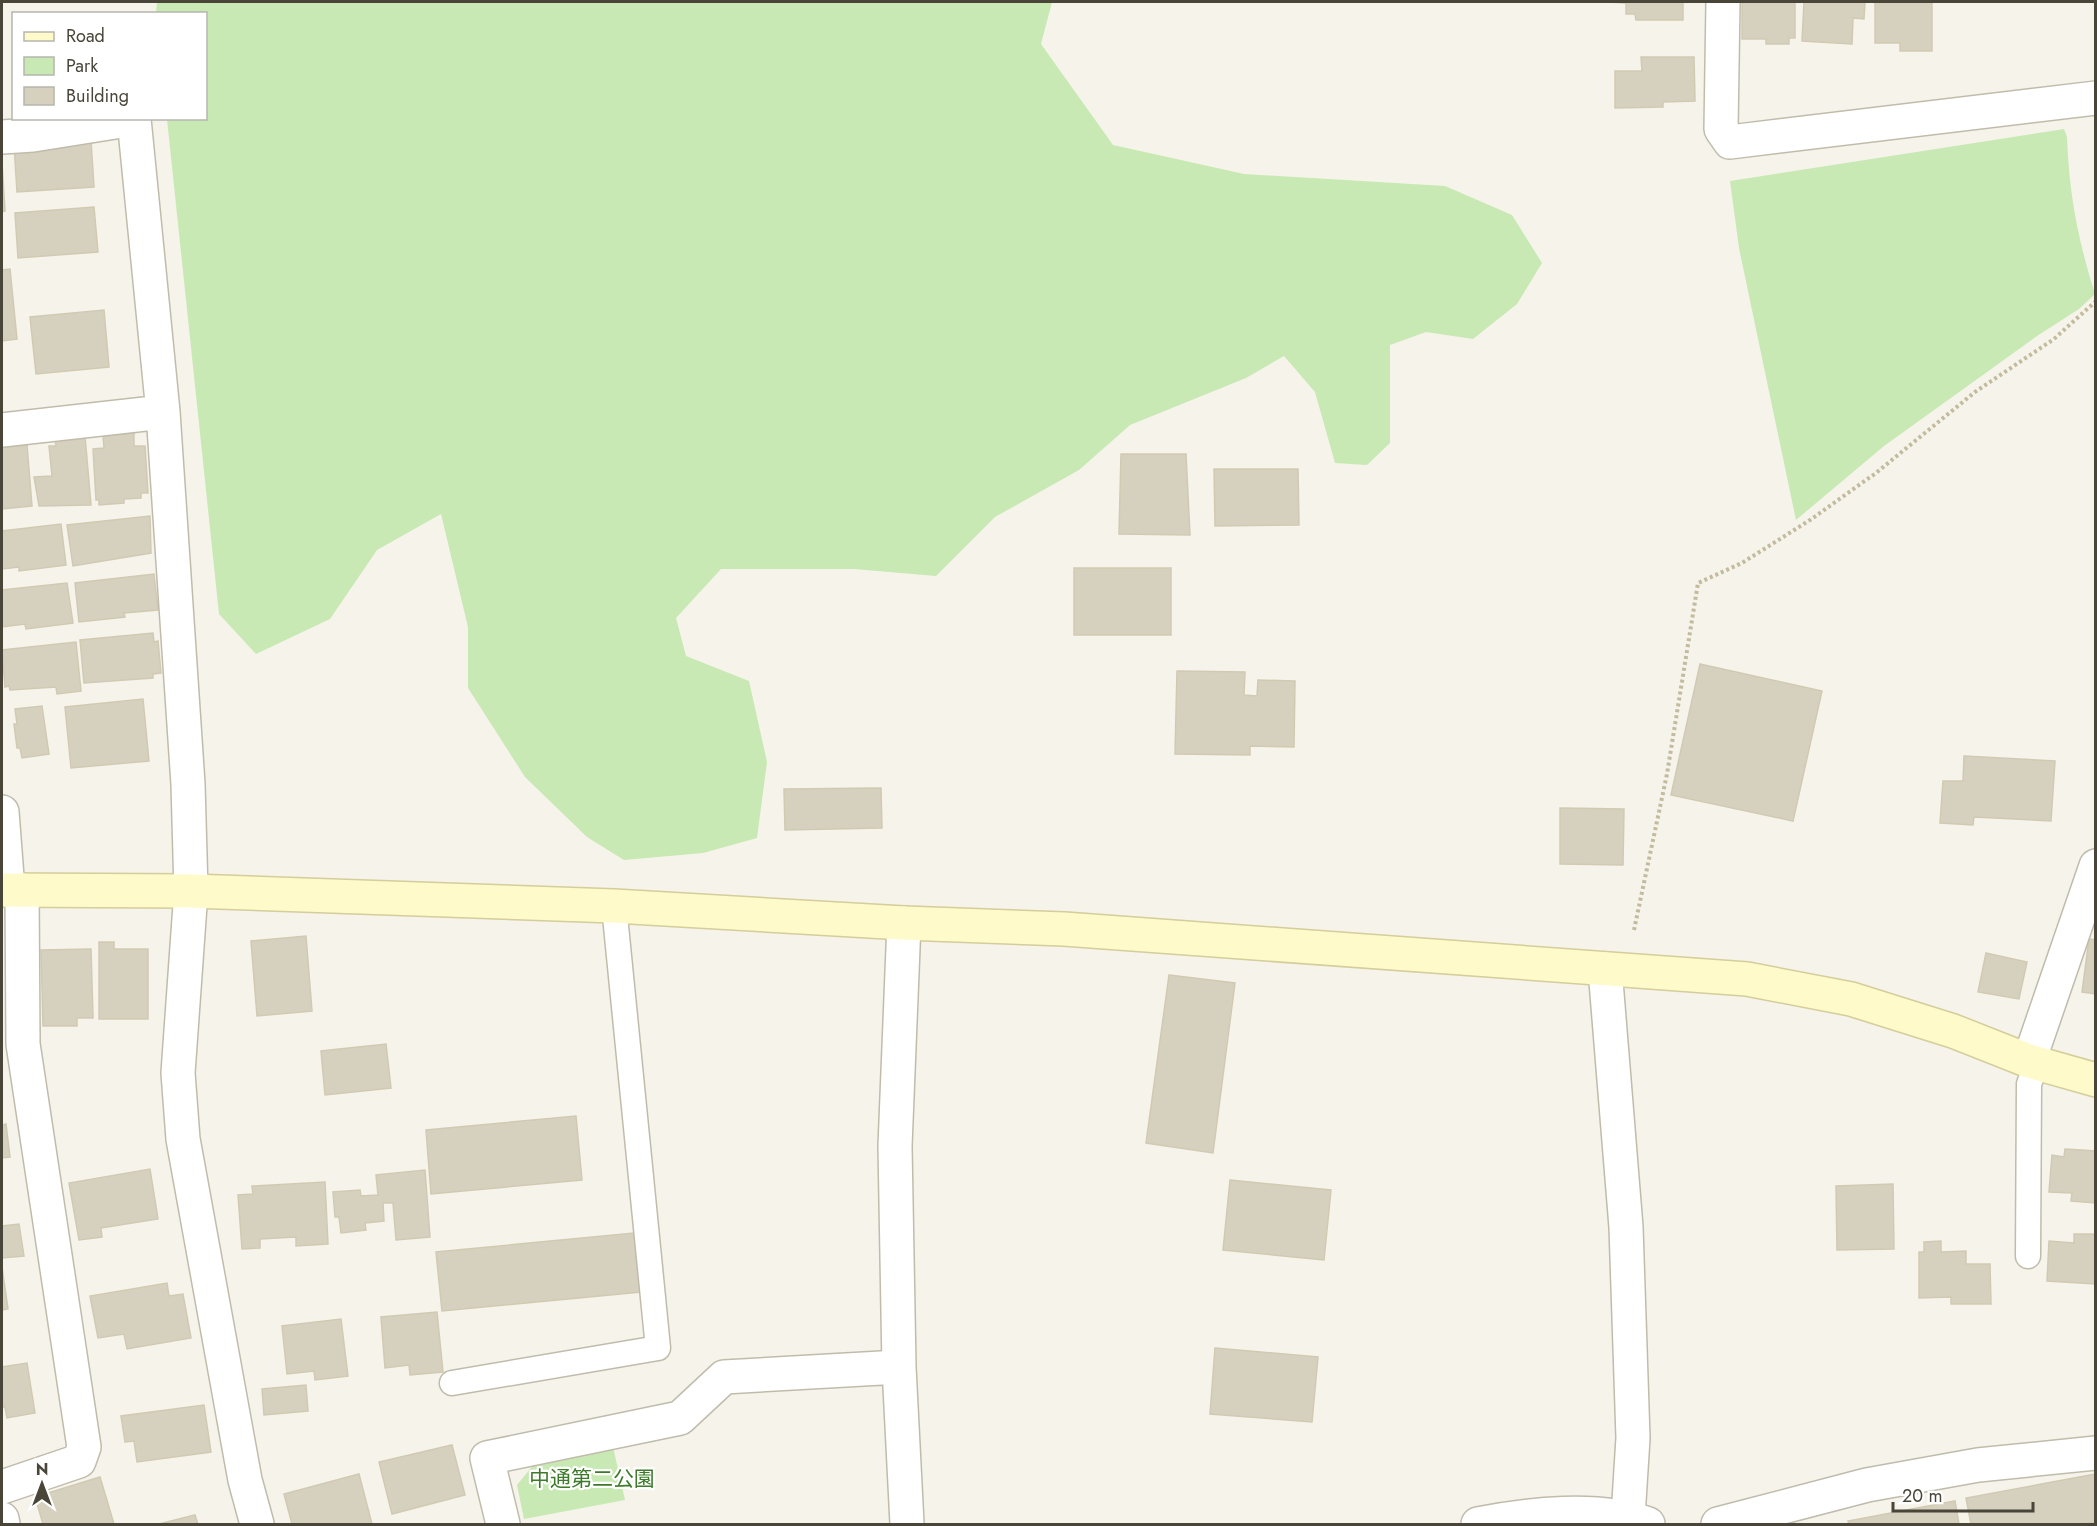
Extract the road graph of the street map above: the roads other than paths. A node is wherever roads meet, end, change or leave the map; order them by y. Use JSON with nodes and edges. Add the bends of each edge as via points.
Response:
{"nodes":[{"id":1,"x":1723,"y":2,"type":"edge"},
{"id":2,"x":2096,"y":98,"type":"edge"},
{"id":3,"x":129,"y":120,"type":"edge"},
{"id":4,"x":135,"y":120,"type":"edge"},
{"id":5,"x":2,"y":137,"type":"edge"},
{"id":6,"x":163,"y":412,"type":"junction"},
{"id":7,"x":2,"y":430,"type":"edge"},
{"id":8,"x":2,"y":812,"type":"edge"},
{"id":9,"x":2096,"y":866,"type":"edge"},
{"id":10,"x":10,"y":890,"type":"edge"},
{"id":11,"x":192,"y":891,"type":"junction"},
{"id":12,"x":614,"y":906,"type":"junction"},
{"id":13,"x":904,"y":923,"type":"junction"},
{"id":14,"x":1615,"y":969,"type":"junction"},
{"id":15,"x":2033,"y":1062,"type":"junction"},
{"id":16,"x":2096,"y":1080,"type":"edge"},
{"id":17,"x":2028,"y":1256,"type":"dead end"},
{"id":18,"x":899,"y":1367,"type":"junction"},
{"id":19,"x":452,"y":1383,"type":"dead end"},
{"id":20,"x":2096,"y":1452,"type":"edge"},
{"id":21,"x":2,"y":1487,"type":"edge"},
{"id":22,"x":2,"y":1519,"type":"edge"},
{"id":23,"x":1638,"y":1521,"type":"edge"},
{"id":24,"x":3,"y":1524,"type":"edge"},
{"id":25,"x":256,"y":1524,"type":"edge"},
{"id":26,"x":503,"y":1524,"type":"edge"},
{"id":27,"x":907,"y":1524,"type":"edge"},
{"id":28,"x":1478,"y":1524,"type":"edge"},
{"id":29,"x":1718,"y":1524,"type":"edge"}],
"edges":[{"from":1,"to":2,"type":"street","via":[[1721,129],[1730,142]]},
{"from":3,"to":5,"type":"street"},
{"from":4,"to":6,"type":"street"},
{"from":6,"to":7,"type":"street"},
{"from":6,"to":11,"type":"street"},
{"from":8,"to":10,"type":"street"},
{"from":9,"to":15,"type":"street"},
{"from":10,"to":11,"type":"street"},
{"from":10,"to":21,"type":"street","via":[[23,1044],[84,1447],[79,1461]]},
{"from":11,"to":12,"type":"street"},
{"from":11,"to":25,"type":"street","via":[[178,1072],[183,1139]]},
{"from":12,"to":13,"type":"street"},
{"from":12,"to":19,"type":"lane","via":[[658,1348]]},
{"from":13,"to":14,"type":"street","via":[[1064,928]]},
{"from":13,"to":18,"type":"street","via":[[895,1146]]},
{"from":14,"to":15,"type":"street","via":[[1747,979],[1851,999],[1953,1031]]},
{"from":14,"to":23,"type":"street"},
{"from":15,"to":16,"type":"street"},
{"from":15,"to":17,"type":"lane","via":[[2029,1084]]},
{"from":18,"to":26,"type":"street","via":[[724,1377],[680,1418],[487,1458]]},
{"from":18,"to":27,"type":"street"},
{"from":20,"to":29,"type":"street","via":[[1978,1465],[1868,1485]]},
{"from":22,"to":24,"type":"street"},
{"from":23,"to":28,"type":"street","via":[[1522,1515]]}]}
